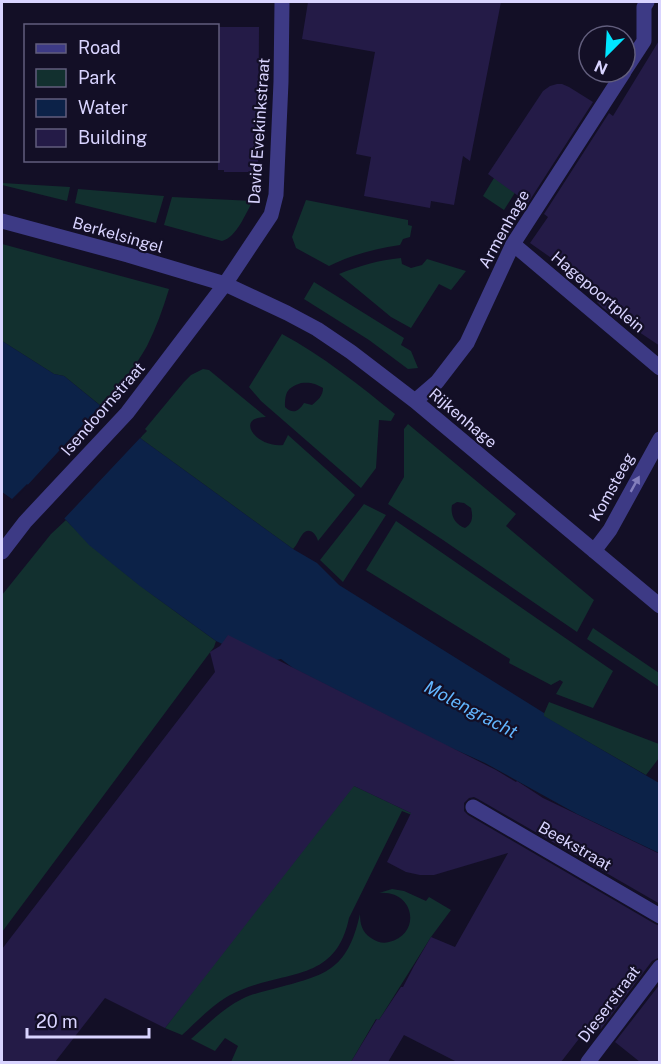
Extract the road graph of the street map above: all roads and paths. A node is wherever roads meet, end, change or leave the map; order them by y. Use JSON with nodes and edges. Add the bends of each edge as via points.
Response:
{"nodes":[{"id":1,"x":282,"y":2,"type":"edge"},
{"id":2,"x":647,"y":2,"type":"edge"},
{"id":3,"x":637,"y":52,"type":"edge"},
{"id":4,"x":616,"y":84,"type":"edge"},
{"id":5,"x":2,"y":220,"type":"edge"},
{"id":6,"x":513,"y":244,"type":"junction"},
{"id":7,"x":225,"y":284,"type":"junction"},
{"id":8,"x":660,"y":368,"type":"edge"},
{"id":9,"x":415,"y":401,"type":"junction"},
{"id":10,"x":660,"y":439,"type":"edge"},
{"id":11,"x":594,"y":551,"type":"junction"},
{"id":12,"x":2,"y":552,"type":"edge"},
{"id":13,"x":660,"y":606,"type":"edge"},
{"id":14,"x":472,"y":807,"type":"dead end"},
{"id":15,"x":660,"y":916,"type":"edge"},
{"id":16,"x":660,"y":967,"type":"edge"},
{"id":17,"x":588,"y":1062,"type":"edge"}],
"edges":[{"from":1,"to":7,"type":"street","name":"David Evekinkstraat","via":[[276,195],[271,215]]},
{"from":2,"to":3,"type":"street","name":"Armenhage","via":[[644,41]]},
{"from":4,"to":6,"type":"street","name":"Armenhage"},
{"from":5,"to":7,"type":"street","name":"Berkelsingel"},
{"from":6,"to":8,"type":"street","name":"Hagepoortplein"},
{"from":6,"to":9,"type":"street","name":"Armenhage","via":[[467,343],[437,382]]},
{"from":7,"to":9,"type":"street","name":"Rijkenhage","via":[[316,329]]},
{"from":7,"to":12,"type":"street","name":"Isendoornstraat","via":[[127,413]]},
{"from":9,"to":11,"type":"street","name":"Rijkenhage"},
{"from":11,"to":10,"type":"street","name":"Komsteeg","one_way":true,"via":[[610,530]]},
{"from":11,"to":13,"type":"street","name":"Rijkenhage"},
{"from":14,"to":15,"type":"street","name":"Beekstraat"},
{"from":16,"to":17,"type":"street","name":"Dieserstraat"}]}
